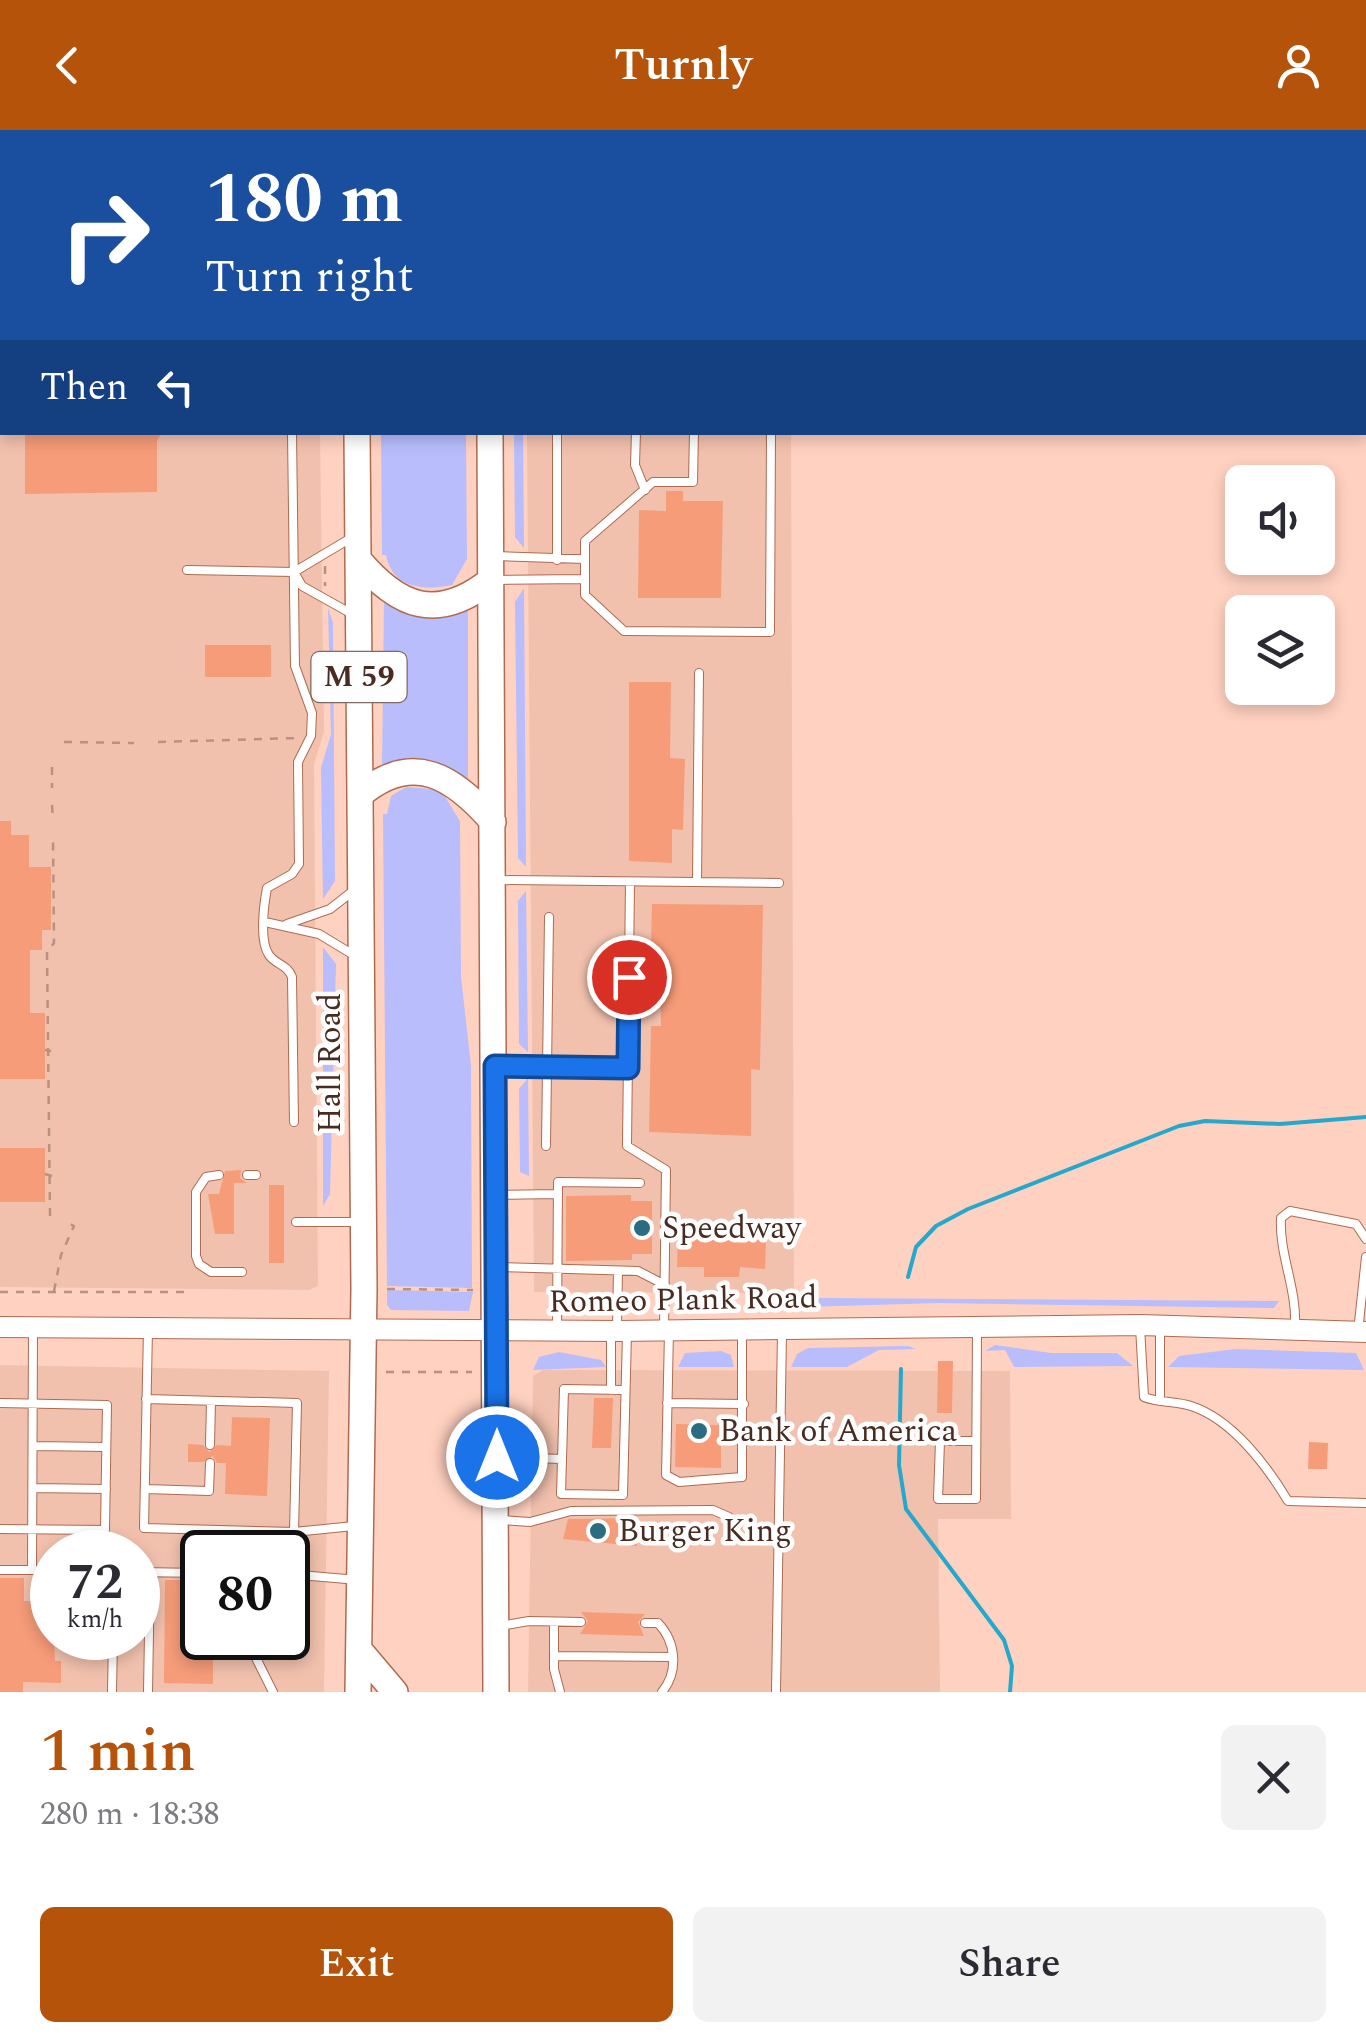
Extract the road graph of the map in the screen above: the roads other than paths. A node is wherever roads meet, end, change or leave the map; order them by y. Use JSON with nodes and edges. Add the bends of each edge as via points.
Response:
{"nodes":[{"id":1,"x":292,"y":435,"type":"edge"},
{"id":2,"x":358,"y":435,"type":"edge"},
{"id":3,"x":490,"y":435,"type":"edge"},
{"id":4,"x":556,"y":435,"type":"edge"},
{"id":5,"x":636,"y":435,"type":"edge"},
{"id":6,"x":694,"y":435,"type":"edge"},
{"id":7,"x":771,"y":435,"type":"edge"},
{"id":8,"x":644,"y":490,"type":"junction"},
{"id":9,"x":358,"y":532,"type":"junction"},
{"id":10,"x":358,"y":559,"type":"junction"},
{"id":11,"x":585,"y":559,"type":"junction"},
{"id":12,"x":557,"y":560,"type":"junction"},
{"id":13,"x":491,"y":568,"type":"junction"},
{"id":14,"x":187,"y":570,"type":"dead end"},
{"id":15,"x":294,"y":572,"type":"junction"},
{"id":16,"x":585,"y":579,"type":"junction"},
{"id":17,"x":358,"y":620,"type":"junction"},
{"id":18,"x":699,"y":673,"type":"dead end"},
{"id":19,"x":360,"y":796,"type":"junction"},
{"id":20,"x":493,"y":822,"type":"junction"},
{"id":21,"x":494,"y":880,"type":"junction"},
{"id":22,"x":630,"y":882,"type":"junction"},
{"id":23,"x":697,"y":882,"type":"junction"},
{"id":24,"x":779,"y":883,"type":"dead end"},
{"id":25,"x":360,"y":884,"type":"junction"},
{"id":26,"x":549,"y":917,"type":"dead end"},
{"id":27,"x":265,"y":922,"type":"junction"},
{"id":28,"x":288,"y":924,"type":"junction"},
{"id":29,"x":361,"y":960,"type":"junction"},
{"id":30,"x":495,"y":1066,"type":"junction"},
{"id":31,"x":547,"y":1068,"type":"junction"},
{"id":32,"x":628,"y":1068,"type":"junction"},
{"id":33,"x":294,"y":1122,"type":"dead end"},
{"id":34,"x":546,"y":1146,"type":"dead end"},
{"id":35,"x":219,"y":1175,"type":"dead end"},
{"id":36,"x":640,"y":1183,"type":"dead end"},
{"id":37,"x":557,"y":1194,"type":"junction"},
{"id":38,"x":496,"y":1195,"type":"junction"},
{"id":39,"x":296,"y":1222,"type":"dead end"},
{"id":40,"x":364,"y":1222,"type":"junction"},
{"id":41,"x":1366,"y":1239,"type":"edge"},
{"id":42,"x":1366,"y":1257,"type":"edge"},
{"id":43,"x":557,"y":1266,"type":"junction"},
{"id":44,"x":497,"y":1267,"type":"junction"},
{"id":45,"x":618,"y":1271,"type":"junction"},
{"id":46,"x":242,"y":1272,"type":"dead end"},
{"id":47,"x":665,"y":1286,"type":"junction"},
{"id":48,"x":977,"y":1326,"type":"junction"},
{"id":49,"x":1150,"y":1326,"type":"junction"},
{"id":50,"x":0,"y":1327,"type":"edge"},
{"id":51,"x":33,"y":1327,"type":"junction"},
{"id":52,"x":782,"y":1328,"type":"junction"},
{"id":53,"x":148,"y":1329,"type":"junction"},
{"id":54,"x":742,"y":1329,"type":"junction"},
{"id":55,"x":364,"y":1330,"type":"junction"},
{"id":56,"x":1295,"y":1330,"type":"junction"},
{"id":57,"x":557,"y":1331,"type":"junction"},
{"id":58,"x":618,"y":1331,"type":"junction"},
{"id":59,"x":666,"y":1331,"type":"junction"},
{"id":60,"x":498,"y":1332,"type":"junction"},
{"id":61,"x":1362,"y":1332,"type":"edge"},
{"id":62,"x":610,"y":1390,"type":"junction"},
{"id":63,"x":626,"y":1390,"type":"junction"},
{"id":64,"x":146,"y":1399,"type":"junction"},
{"id":65,"x":211,"y":1401,"type":"junction"},
{"id":66,"x":1160,"y":1401,"type":"junction"},
{"id":67,"x":667,"y":1402,"type":"junction"},
{"id":68,"x":0,"y":1404,"type":"edge"},
{"id":69,"x":36,"y":1404,"type":"junction"},
{"id":70,"x":744,"y":1404,"type":"junction"},
{"id":71,"x":976,"y":1442,"type":"junction"},
{"id":72,"x":210,"y":1445,"type":"dead end"},
{"id":73,"x":35,"y":1446,"type":"junction"},
{"id":74,"x":106,"y":1447,"type":"junction"},
{"id":75,"x":497,"y":1457,"type":"junction"},
{"id":76,"x":562,"y":1459,"type":"junction"},
{"id":77,"x":210,"y":1462,"type":"dead end"},
{"id":78,"x":34,"y":1488,"type":"junction"},
{"id":79,"x":106,"y":1489,"type":"junction"},
{"id":80,"x":144,"y":1489,"type":"junction"},
{"id":81,"x":1366,"y":1503,"type":"edge"},
{"id":82,"x":730,"y":1517,"type":"dead end"},
{"id":83,"x":496,"y":1520,"type":"junction"},
{"id":84,"x":363,"y":1526,"type":"junction"},
{"id":85,"x":0,"y":1528,"type":"edge"},
{"id":86,"x":33,"y":1529,"type":"junction"},
{"id":87,"x":219,"y":1530,"type":"edge"},
{"id":88,"x":294,"y":1530,"type":"edge"},
{"id":89,"x":310,"y":1531,"type":"edge"},
{"id":90,"x":0,"y":1570,"type":"edge"},
{"id":91,"x":30,"y":1570,"type":"edge"},
{"id":92,"x":310,"y":1576,"type":"edge"},
{"id":93,"x":362,"y":1580,"type":"junction"},
{"id":94,"x":554,"y":1622,"type":"junction"},
{"id":95,"x":580,"y":1622,"type":"dead end"},
{"id":96,"x":645,"y":1623,"type":"dead end"},
{"id":97,"x":496,"y":1626,"type":"junction"},
{"id":98,"x":362,"y":1653,"type":"junction"},
{"id":99,"x":554,"y":1656,"type":"junction"},
{"id":100,"x":672,"y":1657,"type":"junction"},
{"id":101,"x":113,"y":1660,"type":"edge"},
{"id":102,"x":149,"y":1660,"type":"edge"},
{"id":103,"x":257,"y":1660,"type":"edge"},
{"id":104,"x":496,"y":1680,"type":"edge"},
{"id":105,"x":112,"y":1692,"type":"edge"},
{"id":106,"x":148,"y":1692,"type":"edge"},
{"id":107,"x":273,"y":1692,"type":"edge"},
{"id":108,"x":358,"y":1692,"type":"edge"},
{"id":109,"x":395,"y":1692,"type":"edge"},
{"id":110,"x":474,"y":1692,"type":"edge"},
{"id":111,"x":560,"y":1692,"type":"edge"},
{"id":112,"x":662,"y":1692,"type":"edge"},
{"id":113,"x":776,"y":1692,"type":"edge"}],
"edges":[{"from":1,"to":15,"type":"lane"},
{"from":2,"to":9,"type":"highway","name":"Hall Road","number":"M 59"},
{"from":3,"to":13,"type":"highway"},
{"from":4,"to":12,"type":"lane"},
{"from":5,"to":8,"type":"lane","via":[[635,465]]},
{"from":6,"to":8,"type":"lane","via":[[693,482],[653,482]]},
{"from":7,"to":16,"type":"lane","via":[[770,632],[624,631],[585,594]]},
{"from":8,"to":11,"type":"lane","via":[[585,541]]},
{"from":9,"to":10,"type":"highway","name":"Hall Road","number":"M 59"},
{"from":9,"to":15,"type":"lane"},
{"from":10,"to":13,"type":"highway","via":[[388,593],[412,603],[453,602]]},
{"from":10,"to":17,"type":"highway","name":"Hall Road","number":"M 59"},
{"from":11,"to":12,"type":"lane"},
{"from":11,"to":16,"type":"lane"},
{"from":12,"to":13,"type":"lane"},
{"from":13,"to":16,"type":"lane"},
{"from":13,"to":20,"type":"highway"},
{"from":14,"to":15,"type":"lane"},
{"from":15,"to":17,"type":"lane","via":[[302,586],[340,603]]},
{"from":15,"to":27,"type":"lane","via":[[295,666],[312,713],[311,736],[298,762],[299,864],[267,888]]},
{"from":17,"to":19,"type":"highway","name":"Hall Road","number":"M 59"},
{"from":18,"to":23,"type":"lane"},
{"from":19,"to":20,"type":"highway","via":[[391,776],[434,774],[462,789]]},
{"from":19,"to":25,"type":"highway","name":"Hall Road","number":"M 59"},
{"from":20,"to":21,"type":"highway"},
{"from":21,"to":22,"type":"lane"},
{"from":21,"to":30,"type":"highway"},
{"from":22,"to":23,"type":"lane"},
{"from":22,"to":32,"type":"lane"},
{"from":23,"to":24,"type":"lane"},
{"from":25,"to":28,"type":"lane","via":[[330,909]]},
{"from":25,"to":29,"type":"highway","name":"Hall Road","number":"M 59"},
{"from":26,"to":31,"type":"lane"},
{"from":27,"to":28,"type":"lane"},
{"from":27,"to":33,"type":"lane","via":[[267,951],[292,977]]},
{"from":28,"to":29,"type":"lane","via":[[329,938]]},
{"from":29,"to":40,"type":"highway","name":"Hall Road","number":"M 59"},
{"from":30,"to":31,"type":"lane"},
{"from":30,"to":38,"type":"highway"},
{"from":31,"to":32,"type":"lane"},
{"from":31,"to":34,"type":"lane"},
{"from":32,"to":47,"type":"lane","via":[[627,1146],[666,1170]]},
{"from":35,"to":46,"type":"lane","via":[[206,1177],[196,1192],[196,1256],[211,1272]]},
{"from":36,"to":37,"type":"lane","via":[[558,1182]]},
{"from":37,"to":38,"type":"lane"},
{"from":37,"to":43,"type":"lane"},
{"from":38,"to":44,"type":"highway"},
{"from":39,"to":40,"type":"lane"},
{"from":40,"to":55,"type":"highway","name":"Hall Road","number":"M 59"},
{"from":41,"to":56,"type":"lane","via":[[1356,1224],[1290,1211],[1281,1218]]},
{"from":42,"to":61,"type":"lane"},
{"from":43,"to":44,"type":"lane"},
{"from":43,"to":45,"type":"lane"},
{"from":43,"to":57,"type":"lane"},
{"from":44,"to":60,"type":"highway"},
{"from":45,"to":47,"type":"lane","via":[[638,1271]]},
{"from":45,"to":58,"type":"lane"},
{"from":47,"to":59,"type":"lane"},
{"from":48,"to":49,"type":"main road","name":"Romeo Plank Road"},
{"from":48,"to":52,"type":"main road","name":"Romeo Plank Road"},
{"from":48,"to":71,"type":"lane"},
{"from":49,"to":56,"type":"main road","name":"Romeo Plank Road"},
{"from":49,"to":66,"type":"lane"},
{"from":49,"to":66,"type":"lane","via":[[1140,1389]]},
{"from":50,"to":51,"type":"main road","name":"Romeo Plank Road"},
{"from":51,"to":53,"type":"main road","name":"Romeo Plank Road"},
{"from":51,"to":69,"type":"lane"},
{"from":52,"to":54,"type":"main road","name":"Romeo Plank Road"},
{"from":52,"to":113,"type":"lane"},
{"from":53,"to":55,"type":"main road","name":"Romeo Plank Road"},
{"from":53,"to":64,"type":"lane"},
{"from":54,"to":59,"type":"main road","name":"Romeo Plank Road"},
{"from":54,"to":70,"type":"lane"},
{"from":55,"to":60,"type":"main road","name":"Romeo Plank Road"},
{"from":55,"to":84,"type":"highway","name":"Hall Road","number":"M 59"},
{"from":56,"to":61,"type":"main road","name":"Romeo Plank Road"},
{"from":57,"to":58,"type":"main road","name":"Romeo Plank Road"},
{"from":57,"to":60,"type":"main road","name":"Romeo Plank Road"},
{"from":58,"to":59,"type":"main road","name":"Romeo Plank Road"},
{"from":58,"to":62,"type":"lane"},
{"from":58,"to":63,"type":"lane"},
{"from":59,"to":67,"type":"lane"},
{"from":60,"to":75,"type":"highway"},
{"from":62,"to":63,"type":"lane"},
{"from":62,"to":76,"type":"lane","via":[[564,1389]]},
{"from":63,"to":76,"type":"lane","via":[[623,1495],[561,1494]]},
{"from":64,"to":65,"type":"lane"},
{"from":64,"to":80,"type":"lane"},
{"from":65,"to":72,"type":"lane"},
{"from":65,"to":88,"type":"lane","via":[[297,1403]]},
{"from":66,"to":81,"type":"lane","via":[[1214,1417],[1268,1470],[1288,1501]]},
{"from":67,"to":70,"type":"lane"},
{"from":67,"to":70,"type":"lane","via":[[666,1475],[679,1482],[742,1477]]},
{"from":68,"to":69,"type":"lane"},
{"from":69,"to":73,"type":"lane"},
{"from":69,"to":74,"type":"lane","via":[[107,1405]]},
{"from":71,"to":71,"type":"lane","via":[[976,1499],[938,1499],[940,1441]]},
{"from":73,"to":74,"type":"lane"},
{"from":73,"to":78,"type":"lane"},
{"from":74,"to":79,"type":"lane"},
{"from":75,"to":76,"type":"lane"},
{"from":75,"to":83,"type":"highway"},
{"from":77,"to":80,"type":"lane","via":[[209,1490]]},
{"from":78,"to":79,"type":"lane"},
{"from":78,"to":86,"type":"lane"},
{"from":79,"to":86,"type":"lane","via":[[104,1530]]},
{"from":80,"to":87,"type":"lane","via":[[144,1528]]},
{"from":82,"to":83,"type":"lane","via":[[712,1510],[571,1511],[530,1522]]},
{"from":83,"to":97,"type":"highway"},
{"from":84,"to":89,"type":"lane"},
{"from":84,"to":93,"type":"highway","name":"Hall Road","number":"M 59"},
{"from":85,"to":86,"type":"lane"},
{"from":90,"to":91,"type":"lane"},
{"from":92,"to":93,"type":"lane"},
{"from":93,"to":98,"type":"highway","name":"Hall Road","number":"M 59"},
{"from":94,"to":95,"type":"lane"},
{"from":94,"to":97,"type":"lane"},
{"from":94,"to":99,"type":"lane"},
{"from":96,"to":100,"type":"lane","via":[[658,1623],[668,1633]]},
{"from":97,"to":104,"type":"highway"},
{"from":98,"to":108,"type":"highway","name":"Hall Road","number":"M 59"},
{"from":98,"to":109,"type":"highway"},
{"from":99,"to":100,"type":"lane"},
{"from":99,"to":111,"type":"lane"},
{"from":100,"to":112,"type":"lane"},
{"from":101,"to":105,"type":"lane"},
{"from":102,"to":106,"type":"lane"},
{"from":103,"to":107,"type":"lane"},
{"from":104,"to":110,"type":"highway"}]}
